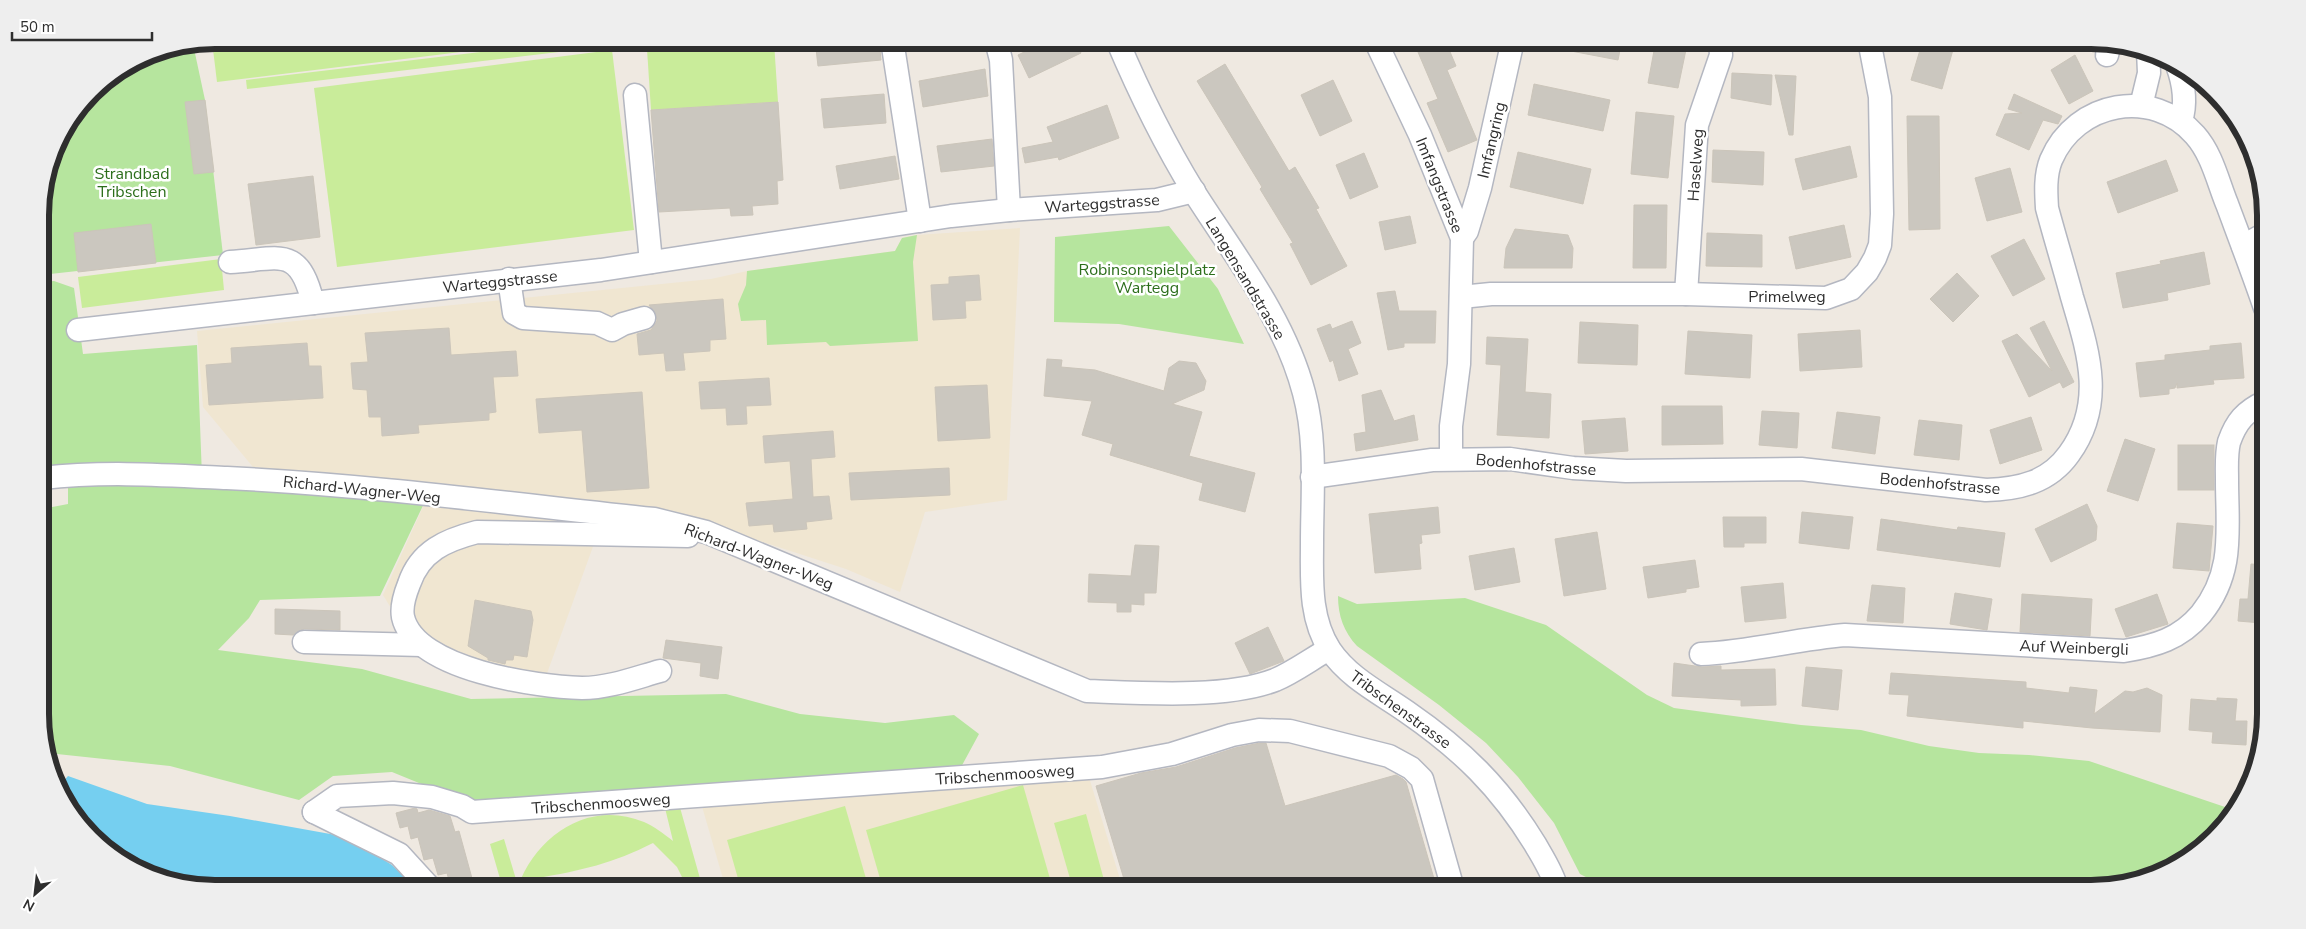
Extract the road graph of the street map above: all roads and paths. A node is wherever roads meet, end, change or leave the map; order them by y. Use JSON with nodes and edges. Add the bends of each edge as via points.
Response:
{"nodes":[{"id":1,"x":893,"y":49,"type":"edge"},
{"id":2,"x":998,"y":49,"type":"edge"},
{"id":3,"x":1121,"y":49,"type":"edge"},
{"id":4,"x":1379,"y":49,"type":"edge"},
{"id":5,"x":1511,"y":49,"type":"edge"},
{"id":6,"x":1720,"y":49,"type":"edge"},
{"id":7,"x":1871,"y":49,"type":"edge"},
{"id":8,"x":2148,"y":60,"type":"edge"},
{"id":9,"x":2181,"y":76,"type":"edge"},
{"id":10,"x":635,"y":94,"type":"dead end"},
{"id":11,"x":2141,"y":106,"type":"junction"},
{"id":12,"x":2181,"y":121,"type":"junction"},
{"id":13,"x":1194,"y":191,"type":"junction"},
{"id":14,"x":1009,"y":210,"type":"junction"},
{"id":15,"x":920,"y":220,"type":"junction"},
{"id":16,"x":1462,"y":238,"type":"junction"},
{"id":17,"x":2257,"y":238,"type":"edge"},
{"id":18,"x":2243,"y":246,"type":"junction"},
{"id":19,"x":230,"y":262,"type":"dead end"},
{"id":20,"x":651,"y":262,"type":"junction"},
{"id":21,"x":509,"y":279,"type":"junction"},
{"id":22,"x":2257,"y":285,"type":"edge"},
{"id":23,"x":1686,"y":294,"type":"junction"},
{"id":24,"x":1461,"y":298,"type":"junction"},
{"id":25,"x":313,"y":303,"type":"junction"},
{"id":26,"x":644,"y":318,"type":"dead end"},
{"id":27,"x":78,"y":330,"type":"dead end"},
{"id":28,"x":2257,"y":407,"type":"edge"},
{"id":29,"x":1451,"y":458,"type":"junction"},
{"id":30,"x":49,"y":477,"type":"edge"},
{"id":31,"x":1312,"y":477,"type":"junction"},
{"id":32,"x":706,"y":532,"type":"junction"},
{"id":33,"x":1318,"y":624,"type":"joint"},
{"id":34,"x":304,"y":642,"type":"dead end"},
{"id":35,"x":422,"y":645,"type":"junction"},
{"id":36,"x":1329,"y":649,"type":"junction"},
{"id":37,"x":1701,"y":654,"type":"dead end"},
{"id":38,"x":660,"y":671,"type":"dead end"},
{"id":39,"x":423,"y":880,"type":"edge"},
{"id":40,"x":1450,"y":880,"type":"edge"},
{"id":41,"x":1554,"y":880,"type":"edge"}],
"edges":[{"from":1,"to":15,"type":"street"},
{"from":2,"to":14,"type":"street"},
{"from":3,"to":13,"type":"street","name":"Langensandstrasse","via":[[1142,100]]},
{"from":4,"to":16,"type":"street","name":"Imfangstrasse","via":[[1420,135]]},
{"from":5,"to":16,"type":"street","name":"Imfangring","via":[[1480,188]]},
{"from":6,"to":23,"type":"street","name":"Haselweg","via":[[1697,125]]},
{"from":7,"to":23,"type":"street","name":"Primelweg","via":[[1880,97],[1882,214],[1880,245],[1868,272],[1851,289],[1826,298]]},
{"from":8,"to":11,"type":"street","via":[[2149,73]]},
{"from":9,"to":12,"type":"street","via":[[2185,107]]},
{"from":10,"to":20,"type":"street"},
{"from":11,"to":12,"type":"street","name":"Bodenhofstrasse"},
{"from":11,"to":29,"type":"street","name":"Bodenhofstrasse","via":[[2109,108],[2078,123],[2060,143],[2050,161],[2045,184],[2047,208],[2088,349],[2092,383],[2089,415],[2079,440],[2060,467],[2040,481],[2011,489],[1986,490],[1801,469],[1626,470],[1573,468],[1510,459]]},
{"from":12,"to":18,"type":"street","name":"Bodenhofstrasse","via":[[2196,136],[2211,161]]},
{"from":13,"to":14,"type":"street","name":"Warteggstrasse","via":[[1157,200]]},
{"from":13,"to":31,"type":"street","name":"Langensandstrasse","via":[[1258,292],[1288,348],[1304,392],[1311,436]]},
{"from":14,"to":15,"type":"street","name":"Warteggstrasse"},
{"from":15,"to":20,"type":"street","name":"Warteggstrasse"},
{"from":16,"to":24,"type":"street","name":"Imfangstrasse"},
{"from":17,"to":18,"type":"street"},
{"from":18,"to":22,"type":"street","name":"Bodenhofstrasse"},
{"from":19,"to":25,"type":"street","via":[[293,261],[305,276]]},
{"from":20,"to":21,"type":"street","name":"Warteggstrasse"},
{"from":21,"to":25,"type":"street","name":"Warteggstrasse"},
{"from":21,"to":26,"type":"street","via":[[514,313],[523,318],[597,323],[612,330]]},
{"from":23,"to":24,"type":"street","name":"Primelweg","via":[[1491,294]]},
{"from":24,"to":29,"type":"street","name":"Imfangstrasse"},
{"from":25,"to":27,"type":"street","name":"Warteggstrasse"},
{"from":28,"to":37,"type":"street","name":"Auf Weinbergli","via":[[2242,415],[2229,442],[2227,559],[2220,585],[2196,620],[2171,639],[2151,647],[2124,651],[1844,635]]},
{"from":29,"to":31,"type":"street","name":"Bodenhofstrasse"},
{"from":30,"to":32,"type":"street","name":"Richard-Wagner-Weg","via":[[144,474],[298,481],[654,519]]},
{"from":31,"to":33,"type":"street","name":"Langensandstrasse","via":[[1312,588]]},
{"from":32,"to":35,"type":"street","via":[[684,537],[477,532],[454,538],[433,548],[414,570],[404,597],[403,617]]},
{"from":32,"to":36,"type":"street","name":"Richard-Wagner-Weg","via":[[1088,691],[1155,693],[1244,689],[1276,679]]},
{"from":33,"to":36,"type":"street","name":"Tribschenstrasse"},
{"from":34,"to":35,"type":"street"},
{"from":35,"to":38,"type":"street","via":[[445,660],[488,675],[583,688],[618,683]]},
{"from":36,"to":41,"type":"street","name":"Tribschenstrasse","via":[[1360,681],[1440,735],[1481,771],[1521,821]]},
{"from":39,"to":40,"type":"street","name":"Tribschenmoosweg","via":[[399,854],[314,812],[337,796],[393,793],[432,797],[472,812],[1102,767],[1172,754],[1259,730],[1290,732],[1389,756],[1411,768],[1422,780]]}]}
